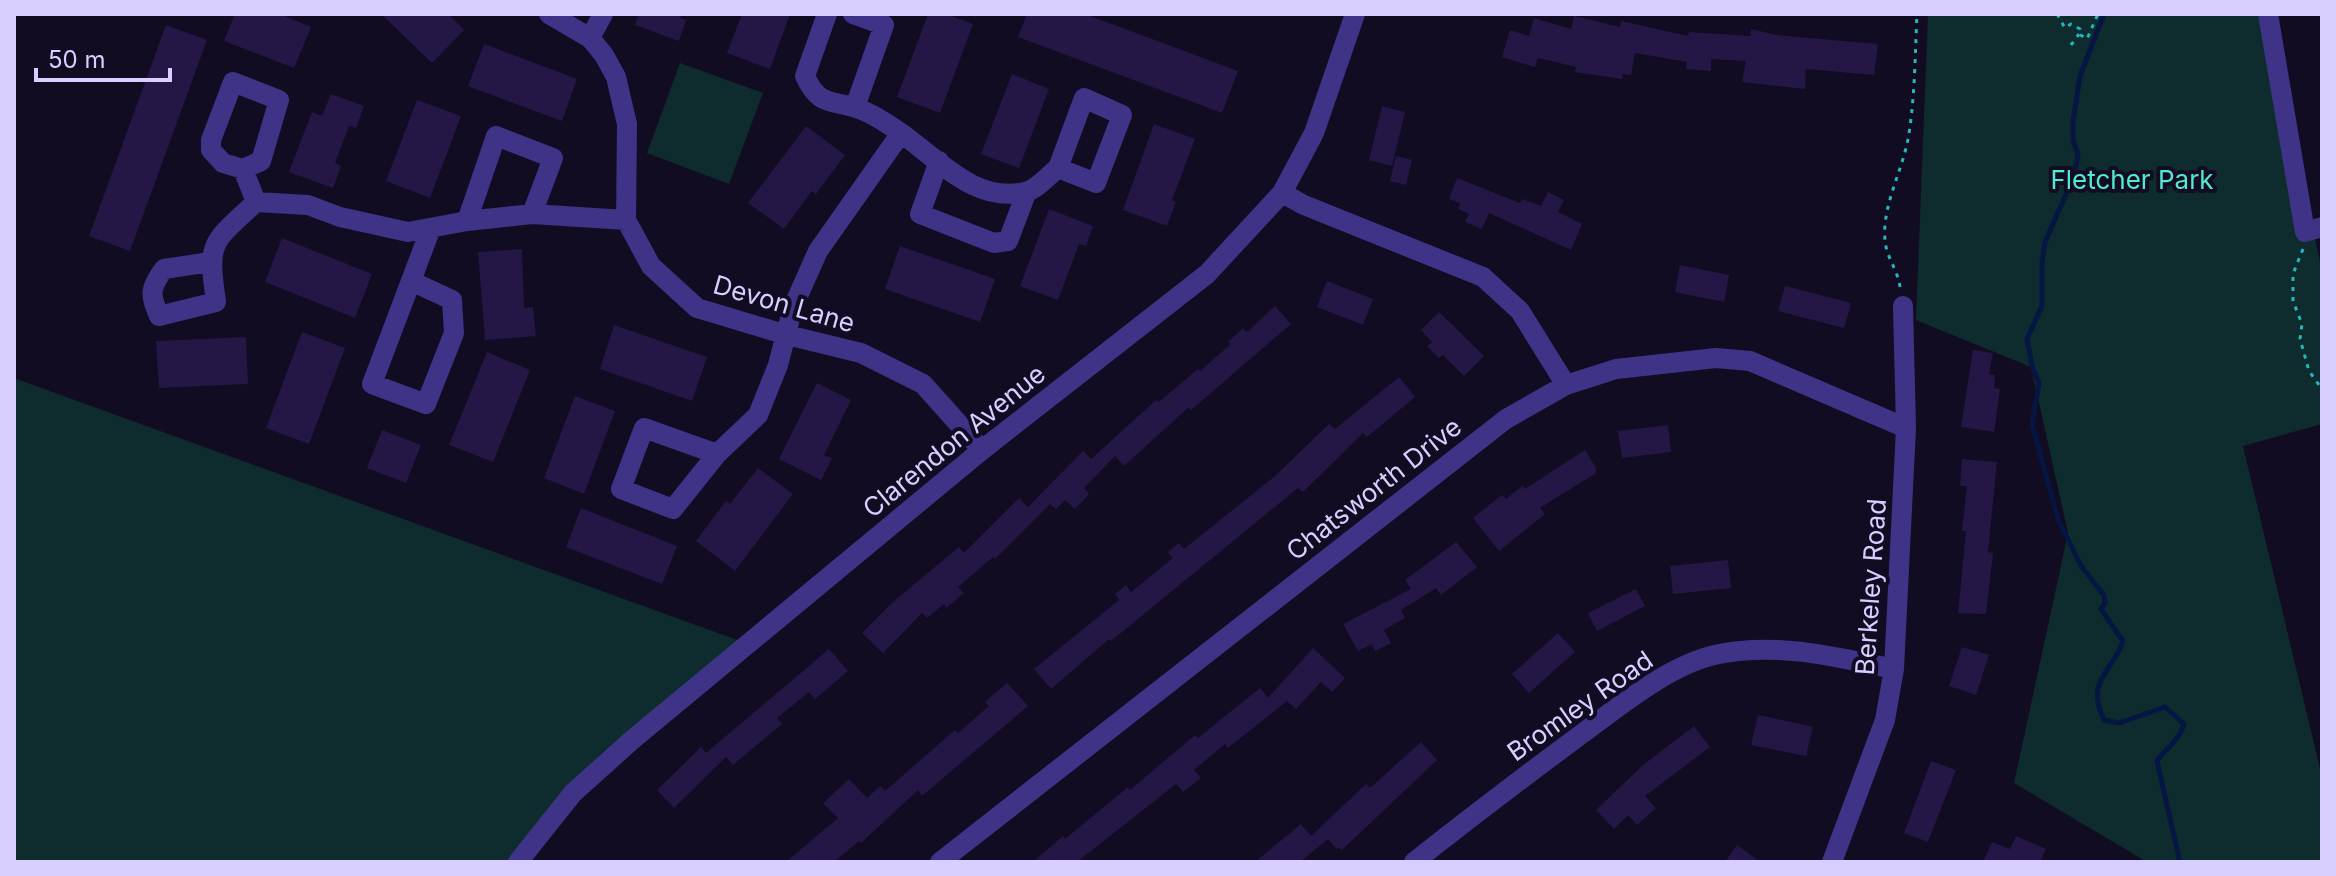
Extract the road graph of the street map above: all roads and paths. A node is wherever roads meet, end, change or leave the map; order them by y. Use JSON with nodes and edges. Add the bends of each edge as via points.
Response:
{"nodes":[{"id":1,"x":550,"y":14,"type":"edge"},
{"id":2,"x":603,"y":14,"type":"edge"},
{"id":3,"x":827,"y":14,"type":"edge"},
{"id":4,"x":853,"y":14,"type":"edge"},
{"id":5,"x":1355,"y":14,"type":"edge"},
{"id":6,"x":1917,"y":14,"type":"edge"},
{"id":7,"x":2057,"y":14,"type":"edge"},
{"id":8,"x":2098,"y":14,"type":"edge"},
{"id":9,"x":2268,"y":14,"type":"edge"},
{"id":10,"x":2079,"y":34,"type":"junction"},
{"id":11,"x":590,"y":38,"type":"junction"},
{"id":12,"x":2071,"y":45,"type":"dead end"},
{"id":13,"x":855,"y":107,"type":"junction"},
{"id":14,"x":901,"y":133,"type":"junction"},
{"id":15,"x":939,"y":161,"type":"junction"},
{"id":16,"x":1058,"y":168,"type":"dead end"},
{"id":17,"x":243,"y":169,"type":"dead end"},
{"id":18,"x":1027,"y":191,"type":"junction"},
{"id":19,"x":1282,"y":193,"type":"junction"},
{"id":20,"x":256,"y":202,"type":"junction"},
{"id":21,"x":532,"y":214,"type":"junction"},
{"id":22,"x":626,"y":220,"type":"junction"},
{"id":23,"x":467,"y":221,"type":"junction"},
{"id":24,"x":431,"y":228,"type":"junction"},
{"id":25,"x":2313,"y":230,"type":"edge"},
{"id":26,"x":210,"y":262,"type":"dead end"},
{"id":27,"x":411,"y":281,"type":"junction"},
{"id":28,"x":1903,"y":306,"type":"joint"},
{"id":29,"x":787,"y":335,"type":"junction"},
{"id":30,"x":1566,"y":385,"type":"junction"},
{"id":31,"x":2322,"y":389,"type":"edge"},
{"id":32,"x":1906,"y":428,"type":"junction"},
{"id":33,"x":982,"y":450,"type":"junction"},
{"id":34,"x":717,"y":454,"type":"junction"},
{"id":35,"x":1894,"y":669,"type":"junction"},
{"id":36,"x":527,"y":859,"type":"edge"},
{"id":37,"x":940,"y":862,"type":"edge"},
{"id":38,"x":1414,"y":862,"type":"edge"},
{"id":39,"x":1832,"y":862,"type":"edge"}],
"edges":[{"from":1,"to":11,"type":"street","name":"Devon Lane"},
{"from":2,"to":11,"type":"street"},
{"from":3,"to":13,"type":"street","via":[[805,76],[825,102]]},
{"from":4,"to":13,"type":"street","via":[[884,25]]},
{"from":5,"to":19,"type":"street","name":"Clarendon Avenue","via":[[1314,133]]},
{"from":6,"to":28,"type":"path","via":[[1907,142],[1884,237],[1899,275]]},
{"from":7,"to":10,"type":"path","via":[[2065,28],[2071,24]]},
{"from":8,"to":10,"type":"path","via":[[2087,39]]},
{"from":9,"to":25,"type":"street"},
{"from":10,"to":12,"type":"path"},
{"from":11,"to":22,"type":"street","name":"Devon Lane","via":[[616,77],[623,99]]},
{"from":13,"to":14,"type":"street"},
{"from":14,"to":15,"type":"street"},
{"from":14,"to":29,"type":"street","via":[[818,251],[793,307]]},
{"from":15,"to":18,"type":"street","via":[[976,188],[1004,194]]},
{"from":15,"to":18,"type":"street","via":[[920,214],[994,243],[1008,241]]},
{"from":16,"to":18,"type":"street"},
{"from":17,"to":20,"type":"street"},
{"from":19,"to":30,"type":"street","via":[[1483,277],[1520,311]]},
{"from":19,"to":33,"type":"street","name":"Clarendon Avenue","via":[[1207,274]]},
{"from":20,"to":24,"type":"street","via":[[308,205],[408,232]]},
{"from":20,"to":26,"type":"street","via":[[225,230]]},
{"from":21,"to":22,"type":"street"},
{"from":21,"to":23,"type":"street"},
{"from":21,"to":23,"type":"street","via":[[553,158],[496,136]]},
{"from":22,"to":29,"type":"street","name":"Devon Lane","via":[[651,266],[697,308]]},
{"from":23,"to":24,"type":"street"},
{"from":24,"to":27,"type":"street"},
{"from":25,"to":31,"type":"path","via":[[2292,288],[2309,371]]},
{"from":27,"to":27,"type":"street","via":[[372,384],[426,404],[454,333],[452,300]]},
{"from":28,"to":32,"type":"street","name":"Berkeley Road"},
{"from":29,"to":33,"type":"street","name":"Devon Lane","via":[[861,353],[923,384]]},
{"from":29,"to":34,"type":"street","via":[[758,415]]},
{"from":30,"to":32,"type":"street","name":"Chatsworth Drive","via":[[1616,369],[1716,358],[1750,361]]},
{"from":30,"to":37,"type":"street","name":"Chatsworth Drive","via":[[1494,427]]},
{"from":32,"to":35,"type":"street","name":"Berkeley Road"},
{"from":33,"to":36,"type":"street","name":"Clarendon Avenue","via":[[573,793]]},
{"from":34,"to":34,"type":"street","via":[[673,509],[621,489],[644,428]]},
{"from":35,"to":38,"type":"street","name":"Bromley Road","via":[[1763,649],[1718,654],[1683,666],[1626,701]]},
{"from":35,"to":39,"type":"street","name":"Berkeley Road","via":[[1885,720]]}]}
